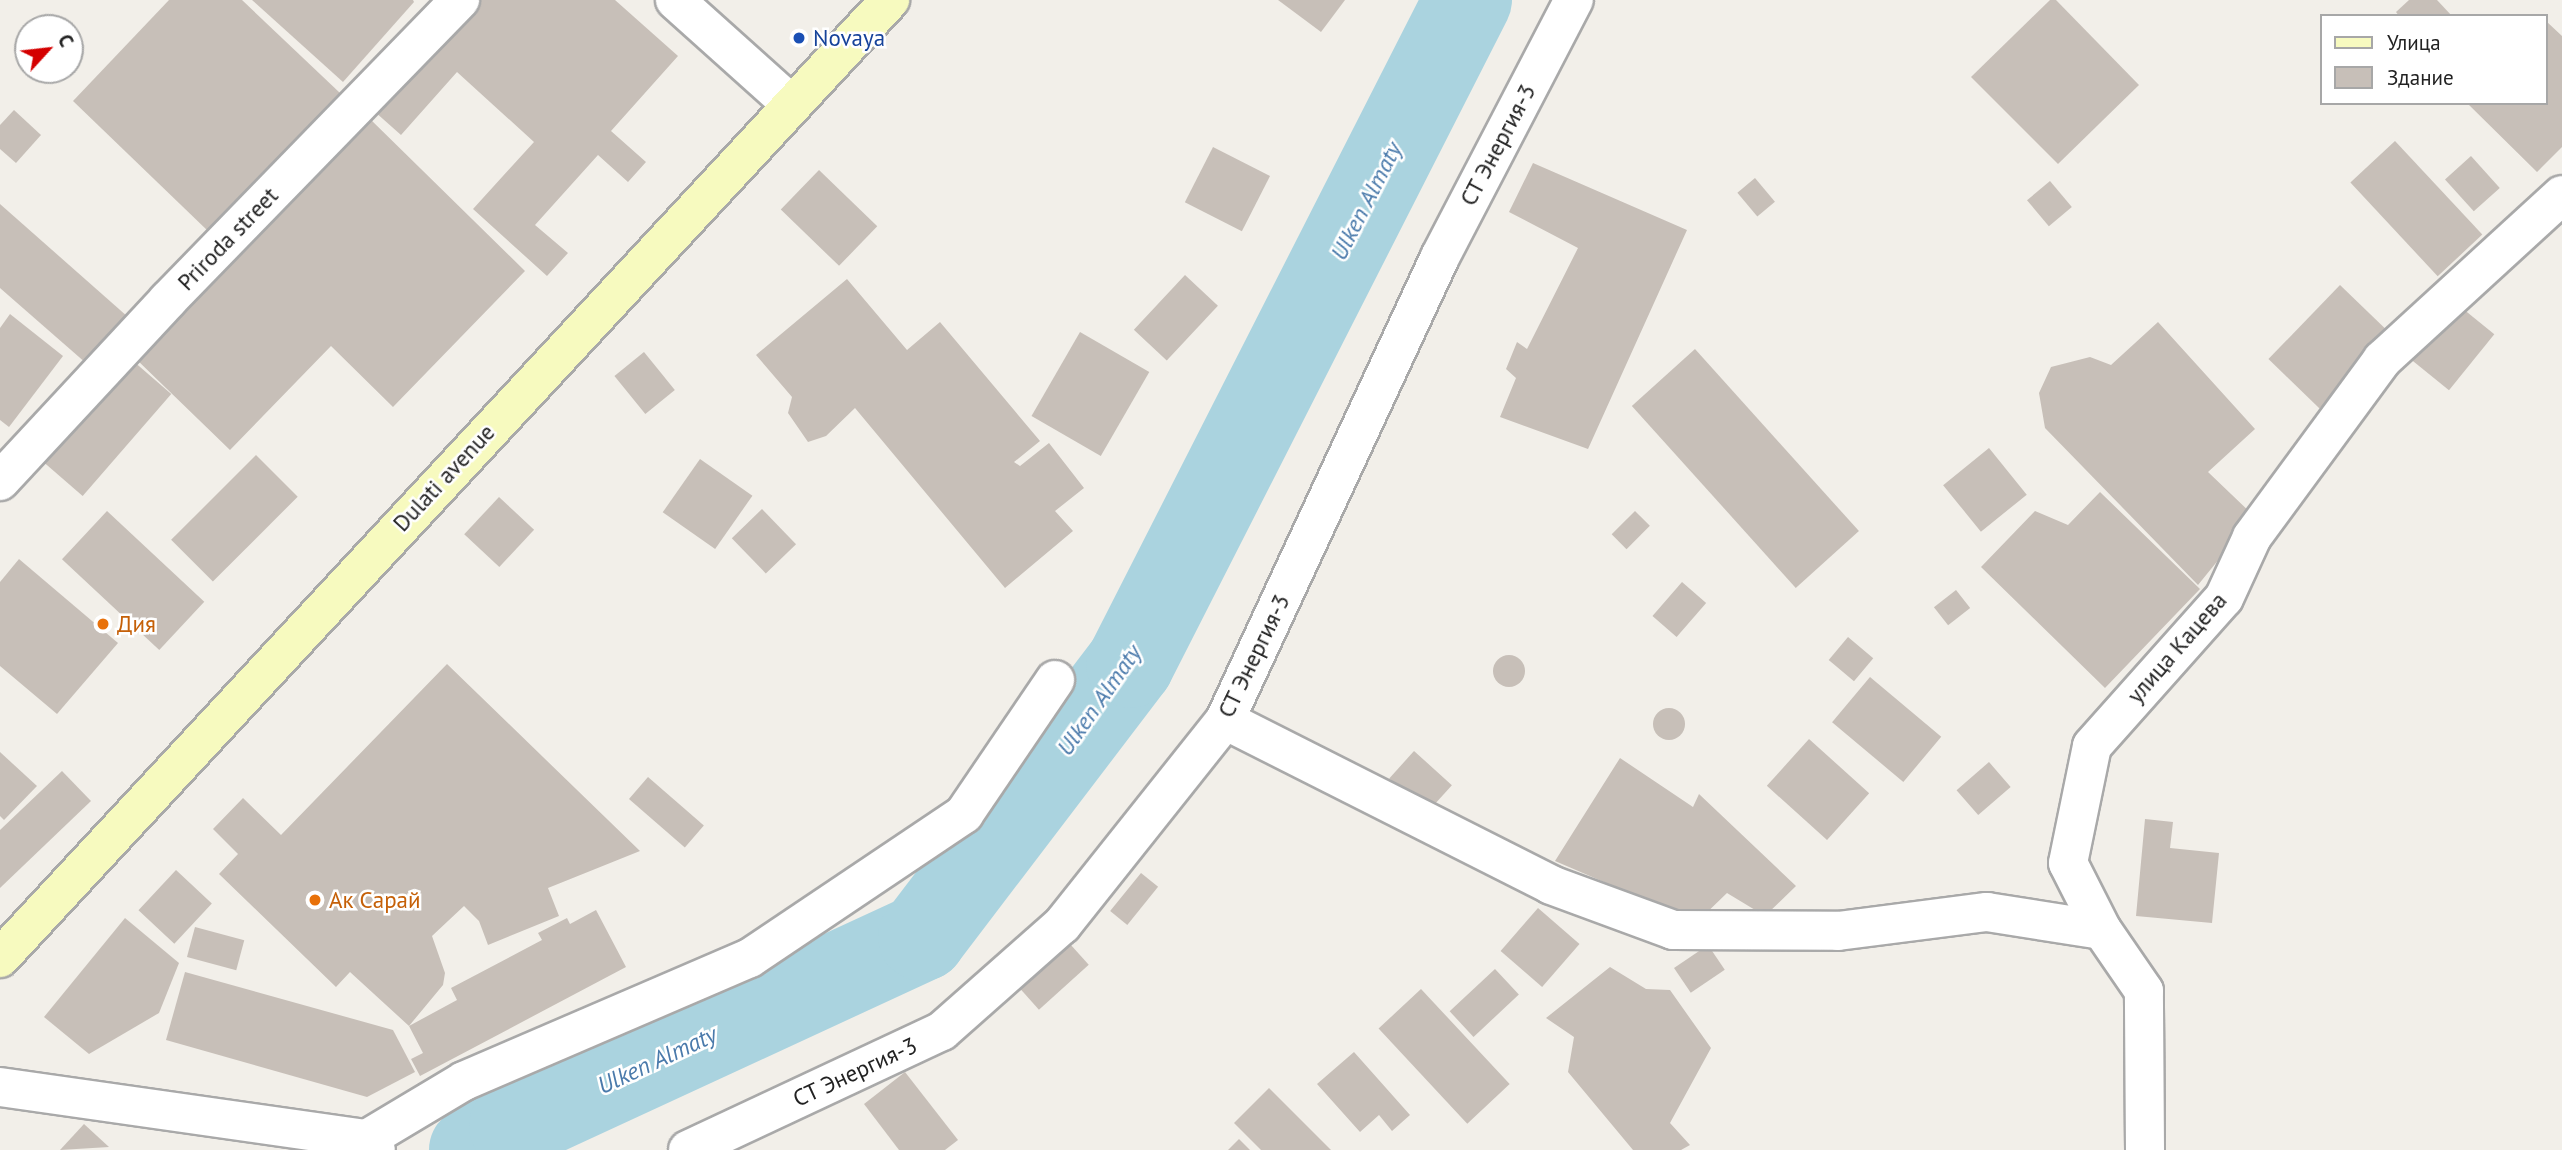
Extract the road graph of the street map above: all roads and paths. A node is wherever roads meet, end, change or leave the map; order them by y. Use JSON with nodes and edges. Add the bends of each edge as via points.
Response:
{"nodes":[{"id":1,"x":460,"y":0,"type":"edge"},
{"id":2,"x":675,"y":0,"type":"edge"},
{"id":3,"x":890,"y":0,"type":"edge"},
{"id":4,"x":1574,"y":0,"type":"edge"},
{"id":5,"x":791,"y":104,"type":"junction"},
{"id":6,"x":2562,"y":195,"type":"edge"},
{"id":7,"x":0,"y":481,"type":"edge"},
{"id":8,"x":1055,"y":680,"type":"dead end"},
{"id":9,"x":1226,"y":720,"type":"junction"},
{"id":10,"x":2102,"y":930,"type":"junction"},
{"id":11,"x":0,"y":958,"type":"edge"},
{"id":12,"x":0,"y":1087,"type":"edge"},
{"id":13,"x":366,"y":1146,"type":"edge"},
{"id":14,"x":688,"y":1150,"type":"edge"},
{"id":15,"x":2145,"y":1150,"type":"edge"}],
"edges":[{"from":1,"to":7,"type":"street","name":"Priroda street","via":[[168,300]]},
{"from":2,"to":5,"type":"street"},
{"from":3,"to":5,"type":"main road","name":"Dulati avenue"},
{"from":4,"to":9,"type":"street","name":"СТ Энергия-3","via":[[1440,257]]},
{"from":5,"to":11,"type":"main road","name":"Dulati avenue"},
{"from":6,"to":10,"type":"street","name":"улица Кацева","via":[[2382,360],[2252,537],[2224,598],[2092,746],[2067,863]]},
{"from":8,"to":13,"type":"street","via":[[964,814],[750,958],[464,1081]]},
{"from":9,"to":10,"type":"street","via":[[1551,885],[1673,929],[1838,931],[1987,912]]},
{"from":9,"to":14,"type":"street","name":"СТ Энергия-3","via":[[1062,925],[943,1031]]},
{"from":10,"to":15,"type":"street","name":"улица Кацева","via":[[2144,991]]},
{"from":12,"to":13,"type":"street"}]}
